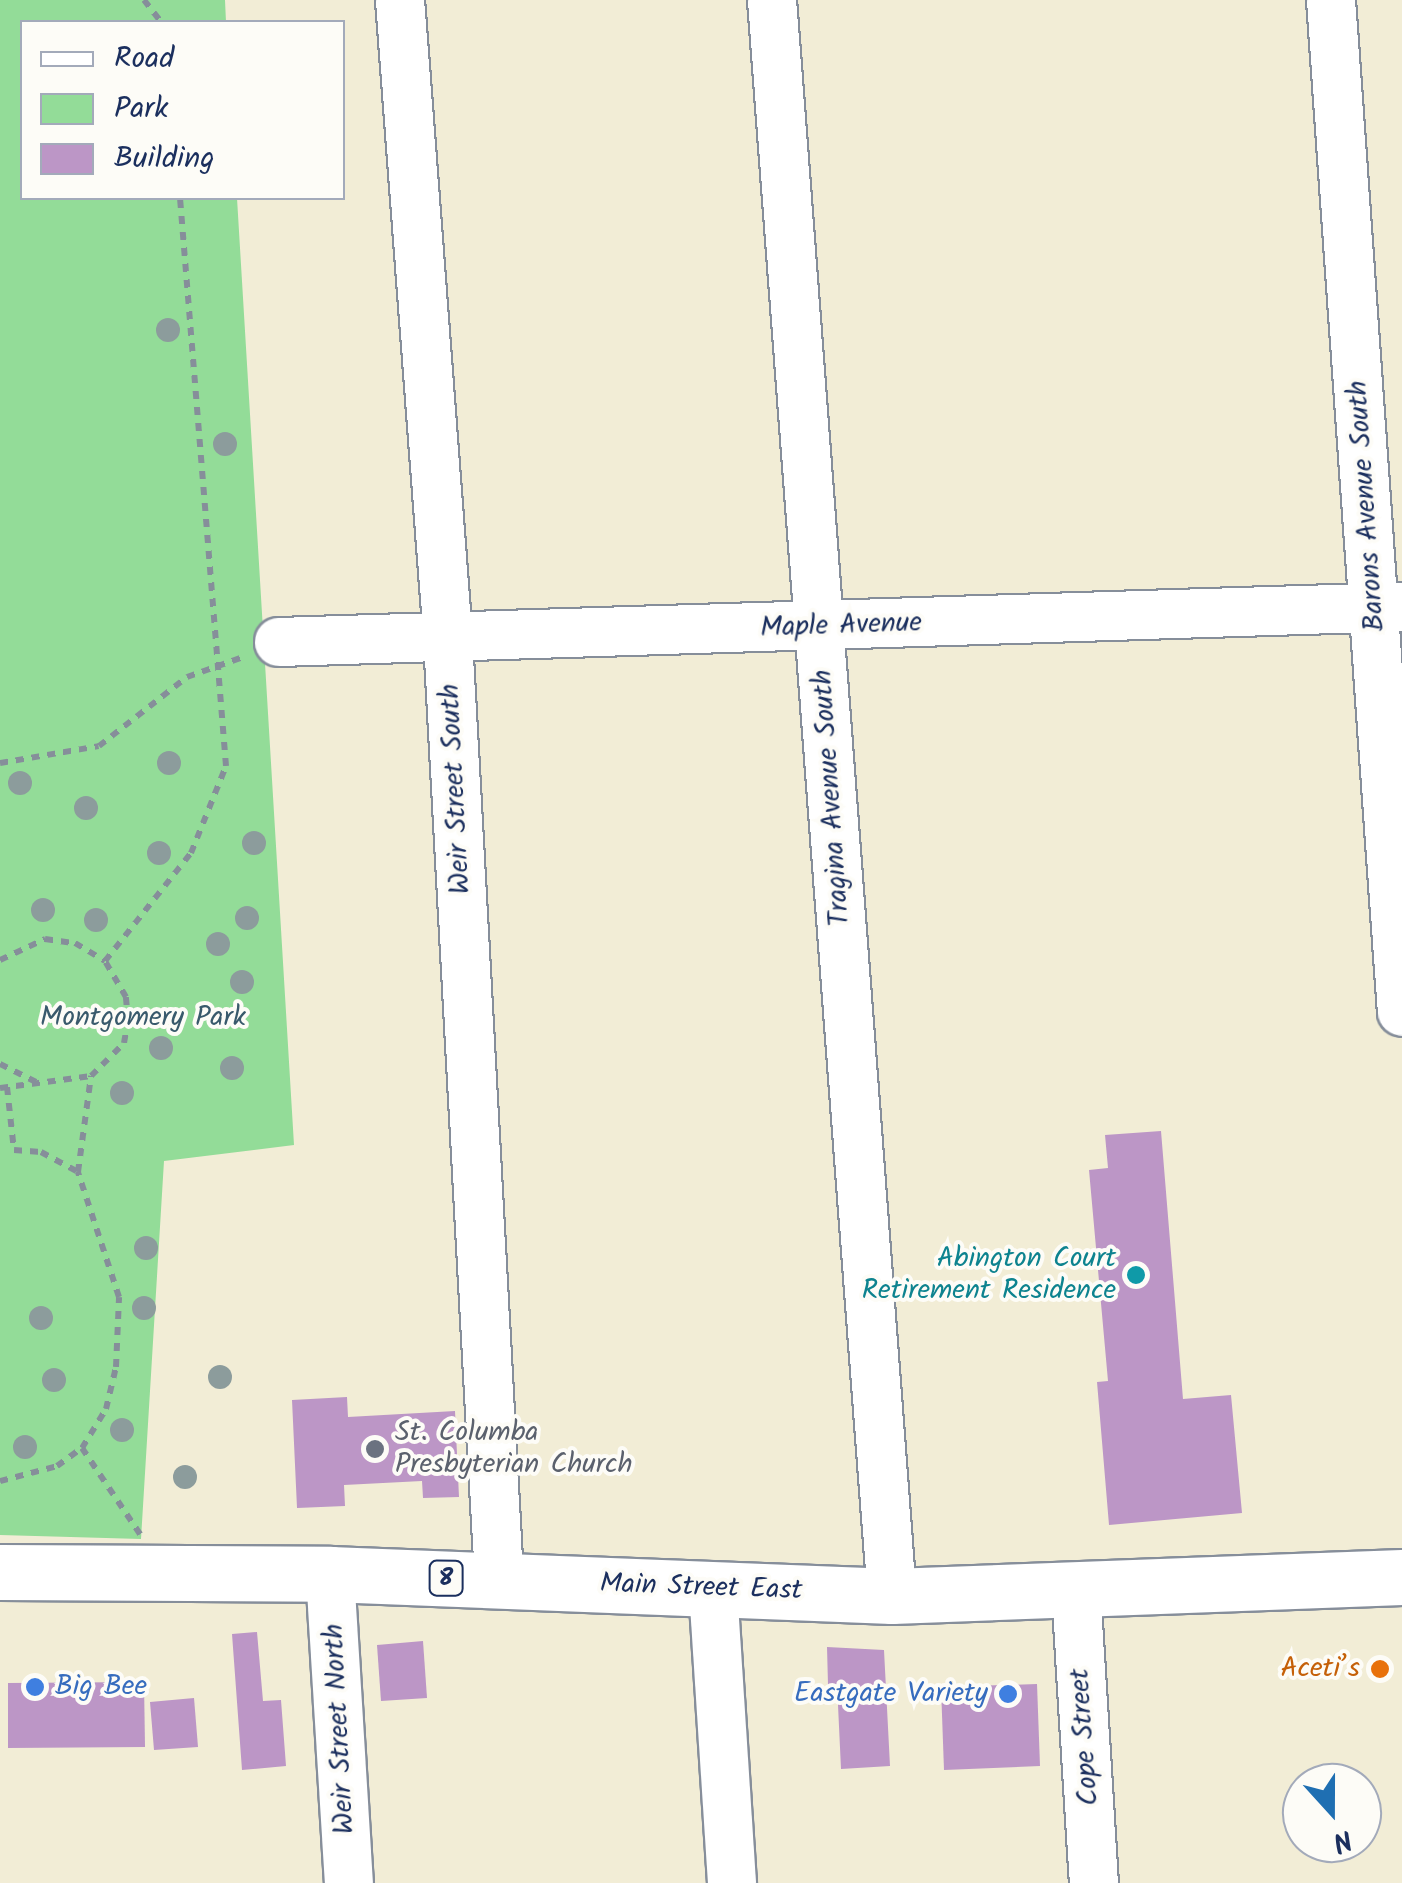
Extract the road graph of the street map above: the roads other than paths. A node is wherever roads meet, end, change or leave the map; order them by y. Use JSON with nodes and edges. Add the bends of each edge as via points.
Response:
{"nodes":[{"id":1,"x":400,"y":0,"type":"edge"},
{"id":2,"x":772,"y":0,"type":"edge"},
{"id":3,"x":1331,"y":0,"type":"edge"},
{"id":4,"x":1388,"y":608,"type":"edge"},
{"id":5,"x":819,"y":627,"type":"junction"},
{"id":6,"x":448,"y":639,"type":"junction"},
{"id":7,"x":279,"y":642,"type":"road end"},
{"id":8,"x":1402,"y":1012,"type":"edge"},
{"id":9,"x":0,"y":1572,"type":"edge"},
{"id":10,"x":330,"y":1574,"type":"junction"},
{"id":11,"x":1402,"y":1577,"type":"edge"},
{"id":12,"x":499,"y":1580,"type":"junction"},
{"id":13,"x":713,"y":1589,"type":"junction"},
{"id":14,"x":1076,"y":1590,"type":"junction"},
{"id":15,"x":892,"y":1596,"type":"junction"},
{"id":16,"x":348,"y":1883,"type":"edge"},
{"id":17,"x":732,"y":1883,"type":"edge"},
{"id":18,"x":1094,"y":1883,"type":"edge"}],
"edges":[{"from":1,"to":6,"type":"street","name":"Weir Street South"},
{"from":2,"to":5,"type":"street","name":"Tragina Avenue South"},
{"from":3,"to":4,"type":"street","name":"Barons Avenue South"},
{"from":4,"to":5,"type":"street","name":"Maple Avenue"},
{"from":4,"to":8,"type":"street","name":"Barons Avenue South"},
{"from":5,"to":6,"type":"street","name":"Maple Avenue"},
{"from":5,"to":15,"type":"street","name":"Tragina Avenue South"},
{"from":6,"to":7,"type":"street","name":"Maple Avenue"},
{"from":6,"to":12,"type":"street","name":"Weir Street South"},
{"from":9,"to":10,"type":"main road","name":"Main Street East","number":"8"},
{"from":10,"to":12,"type":"main road","name":"Main Street East","number":"8"},
{"from":10,"to":16,"type":"street","name":"Weir Street North"},
{"from":11,"to":14,"type":"main road","name":"Main Street East","number":"8"},
{"from":12,"to":13,"type":"main road","name":"Main Street East","number":"8"},
{"from":13,"to":15,"type":"main road","name":"Main Street East","number":"8"},
{"from":13,"to":17,"type":"street"},
{"from":14,"to":15,"type":"main road","name":"Main Street East","number":"8"},
{"from":14,"to":18,"type":"street","name":"Cope Street"}]}
